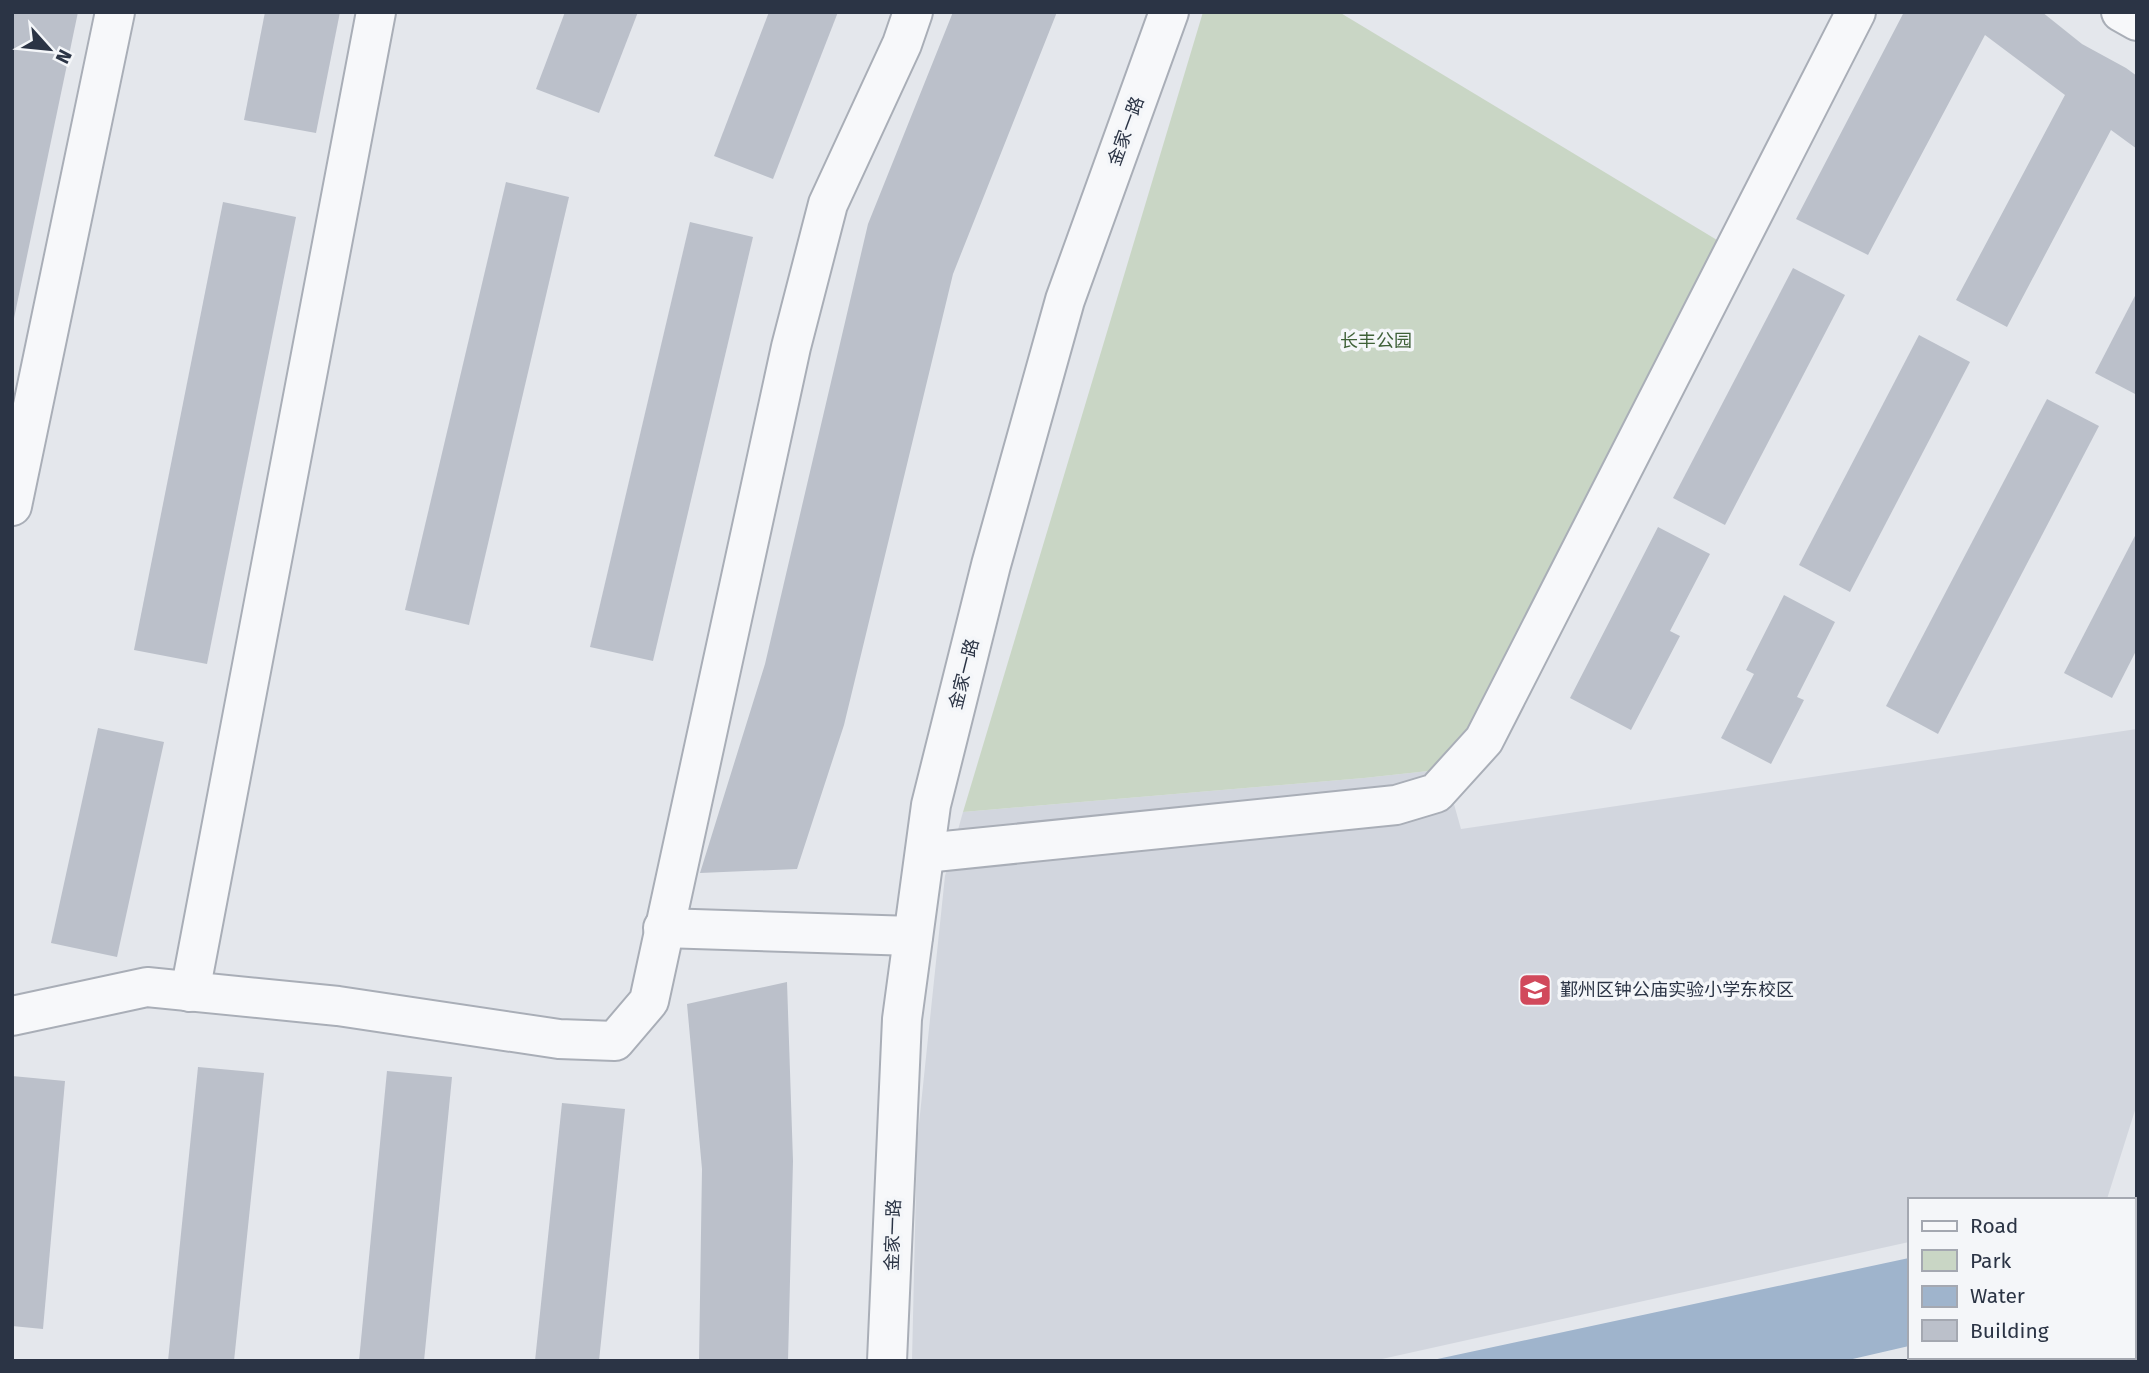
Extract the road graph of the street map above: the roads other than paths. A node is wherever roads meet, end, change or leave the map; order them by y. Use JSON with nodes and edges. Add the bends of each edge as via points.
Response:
{"nodes":[{"id":1,"x":115,"y":12,"type":"edge"},
{"id":2,"x":376,"y":12,"type":"edge"},
{"id":3,"x":913,"y":12,"type":"edge"},
{"id":4,"x":1169,"y":12,"type":"edge"},
{"id":5,"x":1856,"y":12,"type":"edge"},
{"id":6,"x":2121,"y":12,"type":"edge"},
{"id":7,"x":2137,"y":21,"type":"edge"},
{"id":8,"x":12,"y":506,"type":"edge"},
{"id":9,"x":925,"y":853,"type":"junction"},
{"id":10,"x":663,"y":928,"type":"junction"},
{"id":11,"x":913,"y":936,"type":"junction"},
{"id":12,"x":190,"y":992,"type":"junction"},
{"id":13,"x":12,"y":1016,"type":"edge"},
{"id":14,"x":887,"y":1361,"type":"edge"}],
"edges":[{"from":1,"to":8,"type":"street"},
{"from":2,"to":12,"type":"street"},
{"from":3,"to":10,"type":"street","via":[[828,204],[791,347]]},
{"from":4,"to":9,"type":"street","name":"金家一路","via":[[1065,300],[991,565],[931,805]]},
{"from":5,"to":9,"type":"street","via":[[1484,740],[1436,793],[1396,805]]},
{"from":6,"to":7,"type":"street"},
{"from":9,"to":11,"type":"street","name":"金家一路"},
{"from":10,"to":11,"type":"street"},
{"from":10,"to":12,"type":"street","via":[[649,1001],[615,1041],[559,1039],[338,1006]]},
{"from":11,"to":14,"type":"street","name":"金家一路","via":[[902,1019]]},
{"from":12,"to":13,"type":"street","via":[[147,987]]}]}
